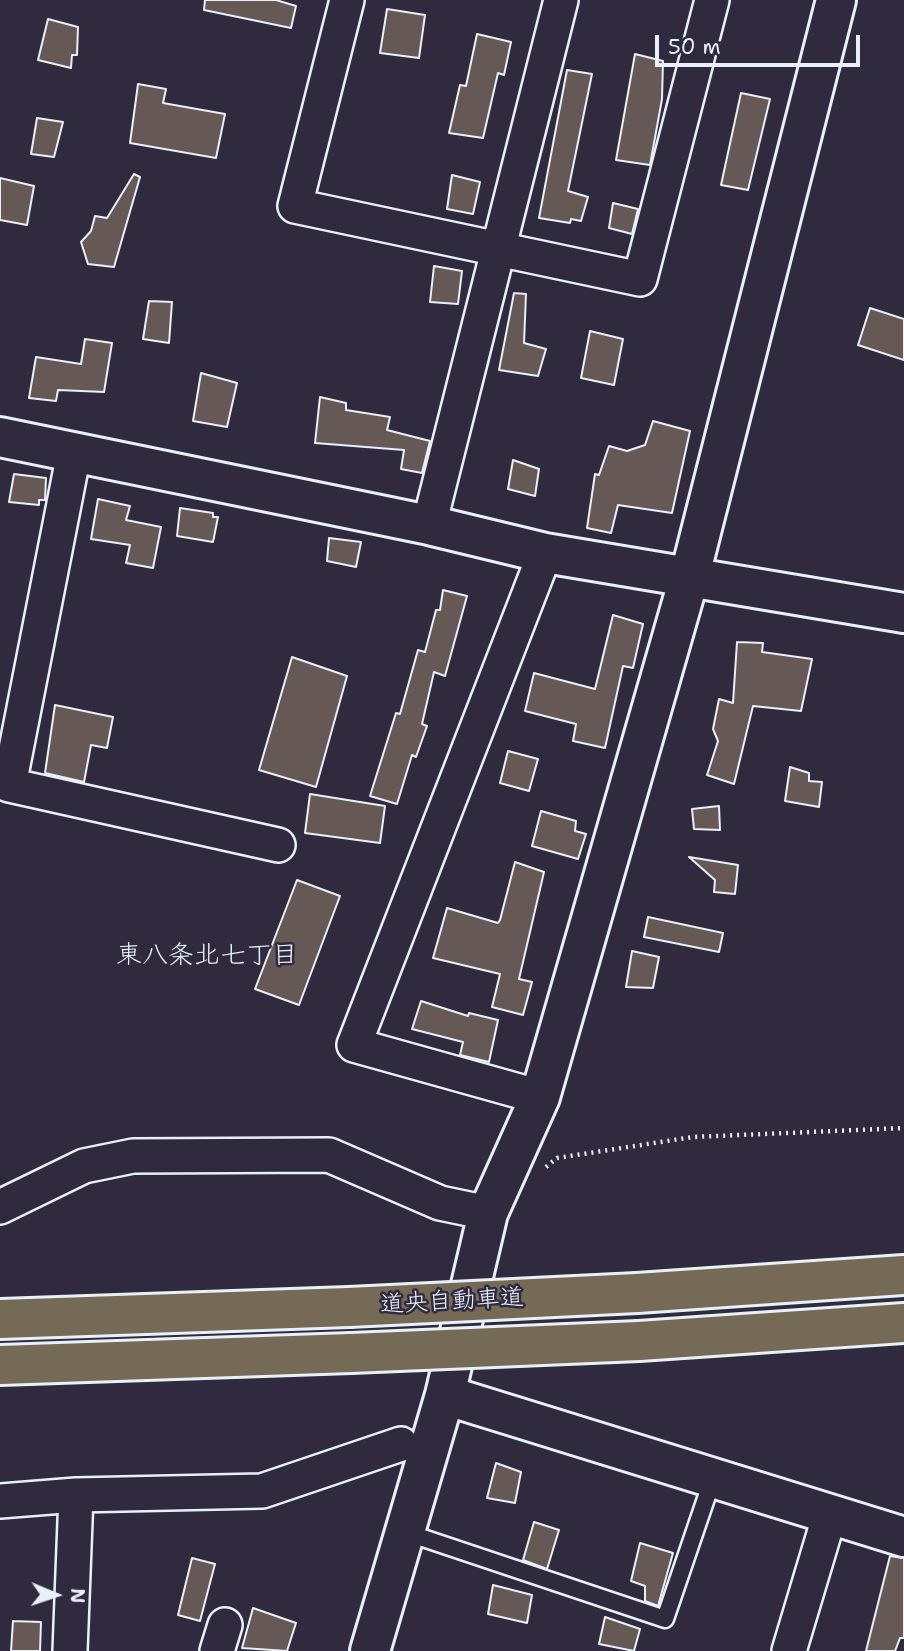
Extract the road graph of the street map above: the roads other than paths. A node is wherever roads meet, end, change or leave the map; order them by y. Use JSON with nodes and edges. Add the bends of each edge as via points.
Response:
{"nodes":[{"id":1,"x":347,"y":0,"type":"edge"},
{"id":2,"x":561,"y":0,"type":"edge"},
{"id":3,"x":712,"y":0,"type":"edge"},
{"id":4,"x":836,"y":0,"type":"edge"},
{"id":5,"x":500,"y":249,"type":"junction"},
{"id":6,"x":0,"y":437,"type":"edge"},
{"id":7,"x":74,"y":453,"type":"junction"},
{"id":8,"x":429,"y":525,"type":"junction"},
{"id":9,"x":545,"y":553,"type":"junction"},
{"id":10,"x":690,"y":575,"type":"junction"},
{"id":11,"x":904,"y":613,"type":"edge"},
{"id":12,"x":278,"y":845,"type":"dead end"},
{"id":13,"x":540,"y":1097,"type":"junction"},
{"id":14,"x":0,"y":1207,"type":"edge"},
{"id":15,"x":488,"y":1213,"type":"junction"},
{"id":16,"x":904,"y":1275,"type":"edge"},
{"id":17,"x":0,"y":1319,"type":"edge"},
{"id":18,"x":904,"y":1323,"type":"edge"},
{"id":19,"x":0,"y":1365,"type":"edge"},
{"id":20,"x":445,"y":1395,"type":"junction"},
{"id":21,"x":418,"y":1439,"type":"junction"},
{"id":22,"x":713,"y":1478,"type":"junction"},
{"id":23,"x":76,"y":1496,"type":"junction"},
{"id":24,"x":0,"y":1501,"type":"edge"},
{"id":25,"x":830,"y":1514,"type":"junction"},
{"id":26,"x":405,"y":1532,"type":"junction"},
{"id":27,"x":904,"y":1537,"type":"edge"},
{"id":28,"x":70,"y":1651,"type":"edge"},
{"id":29,"x":370,"y":1651,"type":"edge"},
{"id":30,"x":789,"y":1651,"type":"edge"}],
"edges":[{"from":1,"to":5,"type":"street","via":[[295,206]]},
{"from":2,"to":5,"type":"street"},
{"from":3,"to":5,"type":"street","via":[[640,279]]},
{"from":4,"to":10,"type":"street"},
{"from":5,"to":8,"type":"street"},
{"from":6,"to":7,"type":"street"},
{"from":7,"to":8,"type":"street"},
{"from":7,"to":12,"type":"street","via":[[9,785]]},
{"from":8,"to":9,"type":"street"},
{"from":9,"to":10,"type":"street"},
{"from":9,"to":13,"type":"street","via":[[354,1045]]},
{"from":10,"to":11,"type":"street"},
{"from":10,"to":13,"type":"street"},
{"from":13,"to":15,"type":"street"},
{"from":14,"to":15,"type":"street","via":[[84,1166],[133,1156],[329,1154],[440,1203]]},
{"from":15,"to":20,"type":"street"},
{"from":16,"to":17,"type":"highway","name":"道央自動車道","bridge":true,"via":[[637,1293]]},
{"from":18,"to":19,"type":"highway","name":"道央自動車道","bridge":true,"via":[[639,1340]]},
{"from":20,"to":21,"type":"street"},
{"from":20,"to":22,"type":"street"},
{"from":21,"to":23,"type":"street","via":[[262,1491]]},
{"from":21,"to":26,"type":"street"},
{"from":22,"to":25,"type":"street"},
{"from":22,"to":26,"type":"lane","via":[[664,1619]]},
{"from":23,"to":24,"type":"street"},
{"from":23,"to":28,"type":"street"},
{"from":25,"to":27,"type":"street"},
{"from":25,"to":30,"type":"street"},
{"from":26,"to":29,"type":"street"}]}
